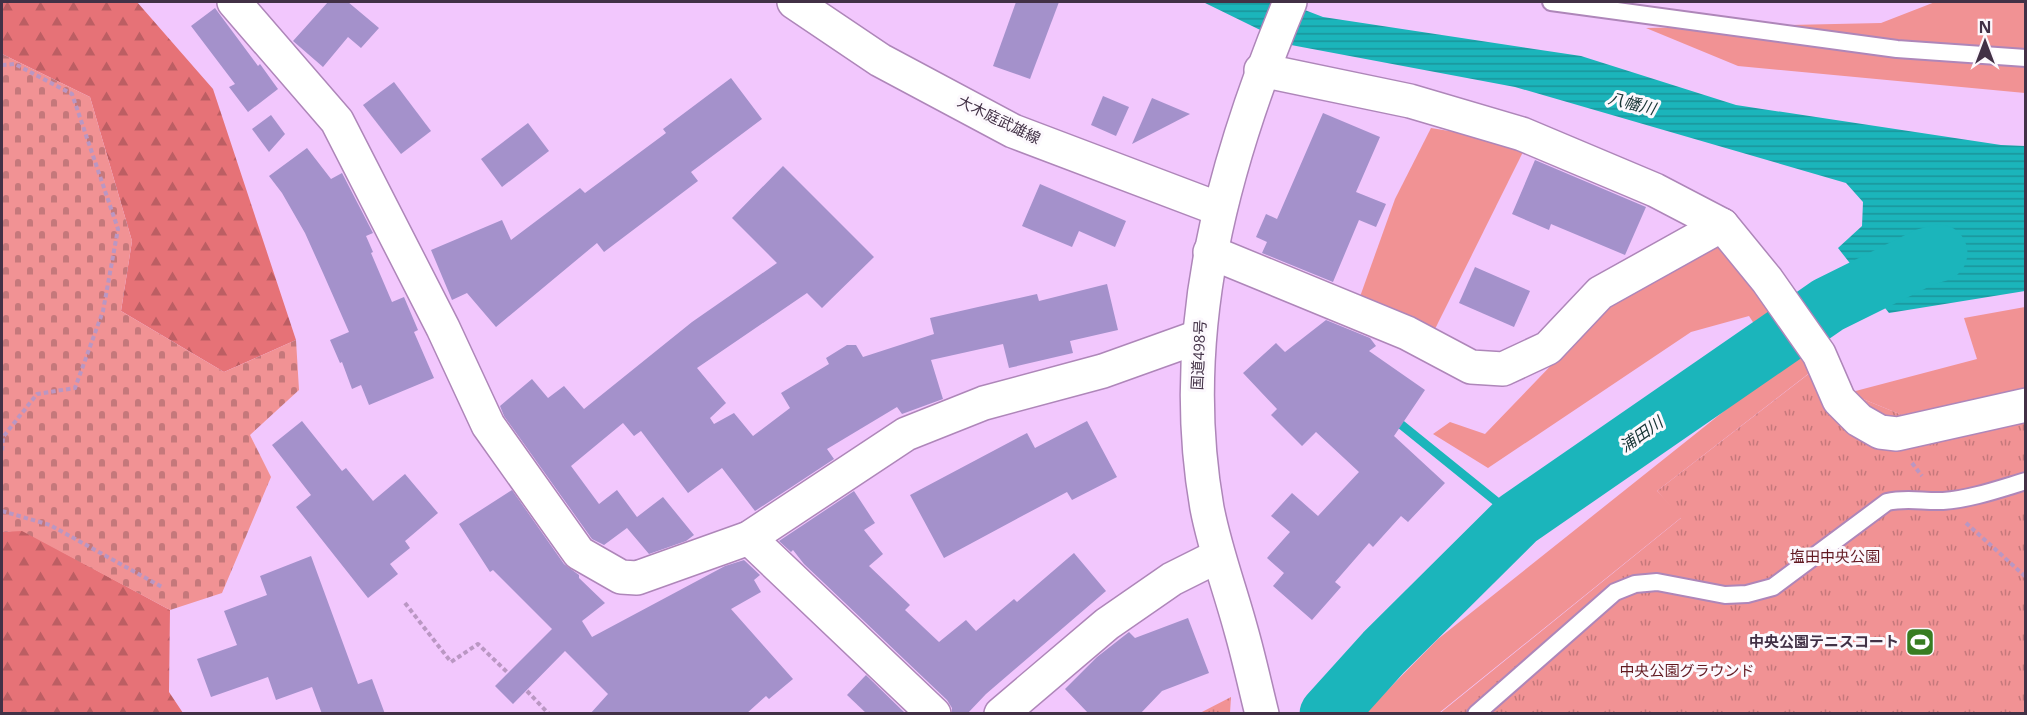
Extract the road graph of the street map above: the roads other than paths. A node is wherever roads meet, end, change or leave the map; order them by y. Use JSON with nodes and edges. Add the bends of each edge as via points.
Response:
{"nodes":[{"id":1,"x":234,"y":2,"type":"edge"},
{"id":2,"x":794,"y":2,"type":"edge"},
{"id":3,"x":1290,"y":2,"type":"edge"},
{"id":4,"x":1551,"y":2,"type":"edge"},
{"id":5,"x":2025,"y":58,"type":"edge"},
{"id":6,"x":1261,"y":70,"type":"junction"},
{"id":7,"x":1219,"y":209,"type":"junction"},
{"id":8,"x":1722,"y":225,"type":"junction"},
{"id":9,"x":1210,"y":252,"type":"junction"},
{"id":10,"x":1198,"y":337,"type":"junction"},
{"id":11,"x":2025,"y":405,"type":"edge"},
{"id":12,"x":2025,"y":480,"type":"edge"},
{"id":13,"x":749,"y":538,"type":"junction"},
{"id":14,"x":1218,"y":556,"type":"junction"},
{"id":15,"x":934,"y":714,"type":"edge"},
{"id":16,"x":1001,"y":714,"type":"edge"},
{"id":17,"x":1262,"y":714,"type":"edge"},
{"id":18,"x":1476,"y":714,"type":"edge"}],
"edges":[{"from":1,"to":13,"type":"main road","via":[[337,121],[488,425],[579,553],[621,577],[637,578]]},
{"from":2,"to":7,"type":"main road","name":"大木庭武雄線","via":[[880,60],[1013,130]]},
{"from":3,"to":6,"type":"main road","name":"国道498号"},
{"from":4,"to":5,"type":"lane","via":[[1898,49]]},
{"from":6,"to":7,"type":"main road","name":"国道498号"},
{"from":6,"to":8,"type":"main road","via":[[1410,101],[1522,134],[1655,190]]},
{"from":7,"to":9,"type":"main road","name":"国道498号"},
{"from":8,"to":9,"type":"main road","via":[[1600,293],[1548,348],[1503,369],[1471,367],[1407,333]]},
{"from":8,"to":11,"type":"main road","via":[[1819,354],[1839,400],[1859,420],[1880,432],[1897,434]]},
{"from":9,"to":10,"type":"main road","name":"国道498号"},
{"from":10,"to":13,"type":"main road","via":[[1103,371],[984,403],[906,434]]},
{"from":10,"to":14,"type":"main road","name":"国道498号","via":[[1197,424],[1207,508]]},
{"from":12,"to":18,"type":"lane","via":[[1978,495],[1942,501],[1902,498],[1887,502],[1773,587],[1725,595],[1657,582],[1635,584],[1615,592]]},
{"from":13,"to":15,"type":"main road"},
{"from":14,"to":16,"type":"main road","via":[[1172,579],[1107,624]]},
{"from":14,"to":17,"type":"main road","name":"国道498号"}]}
